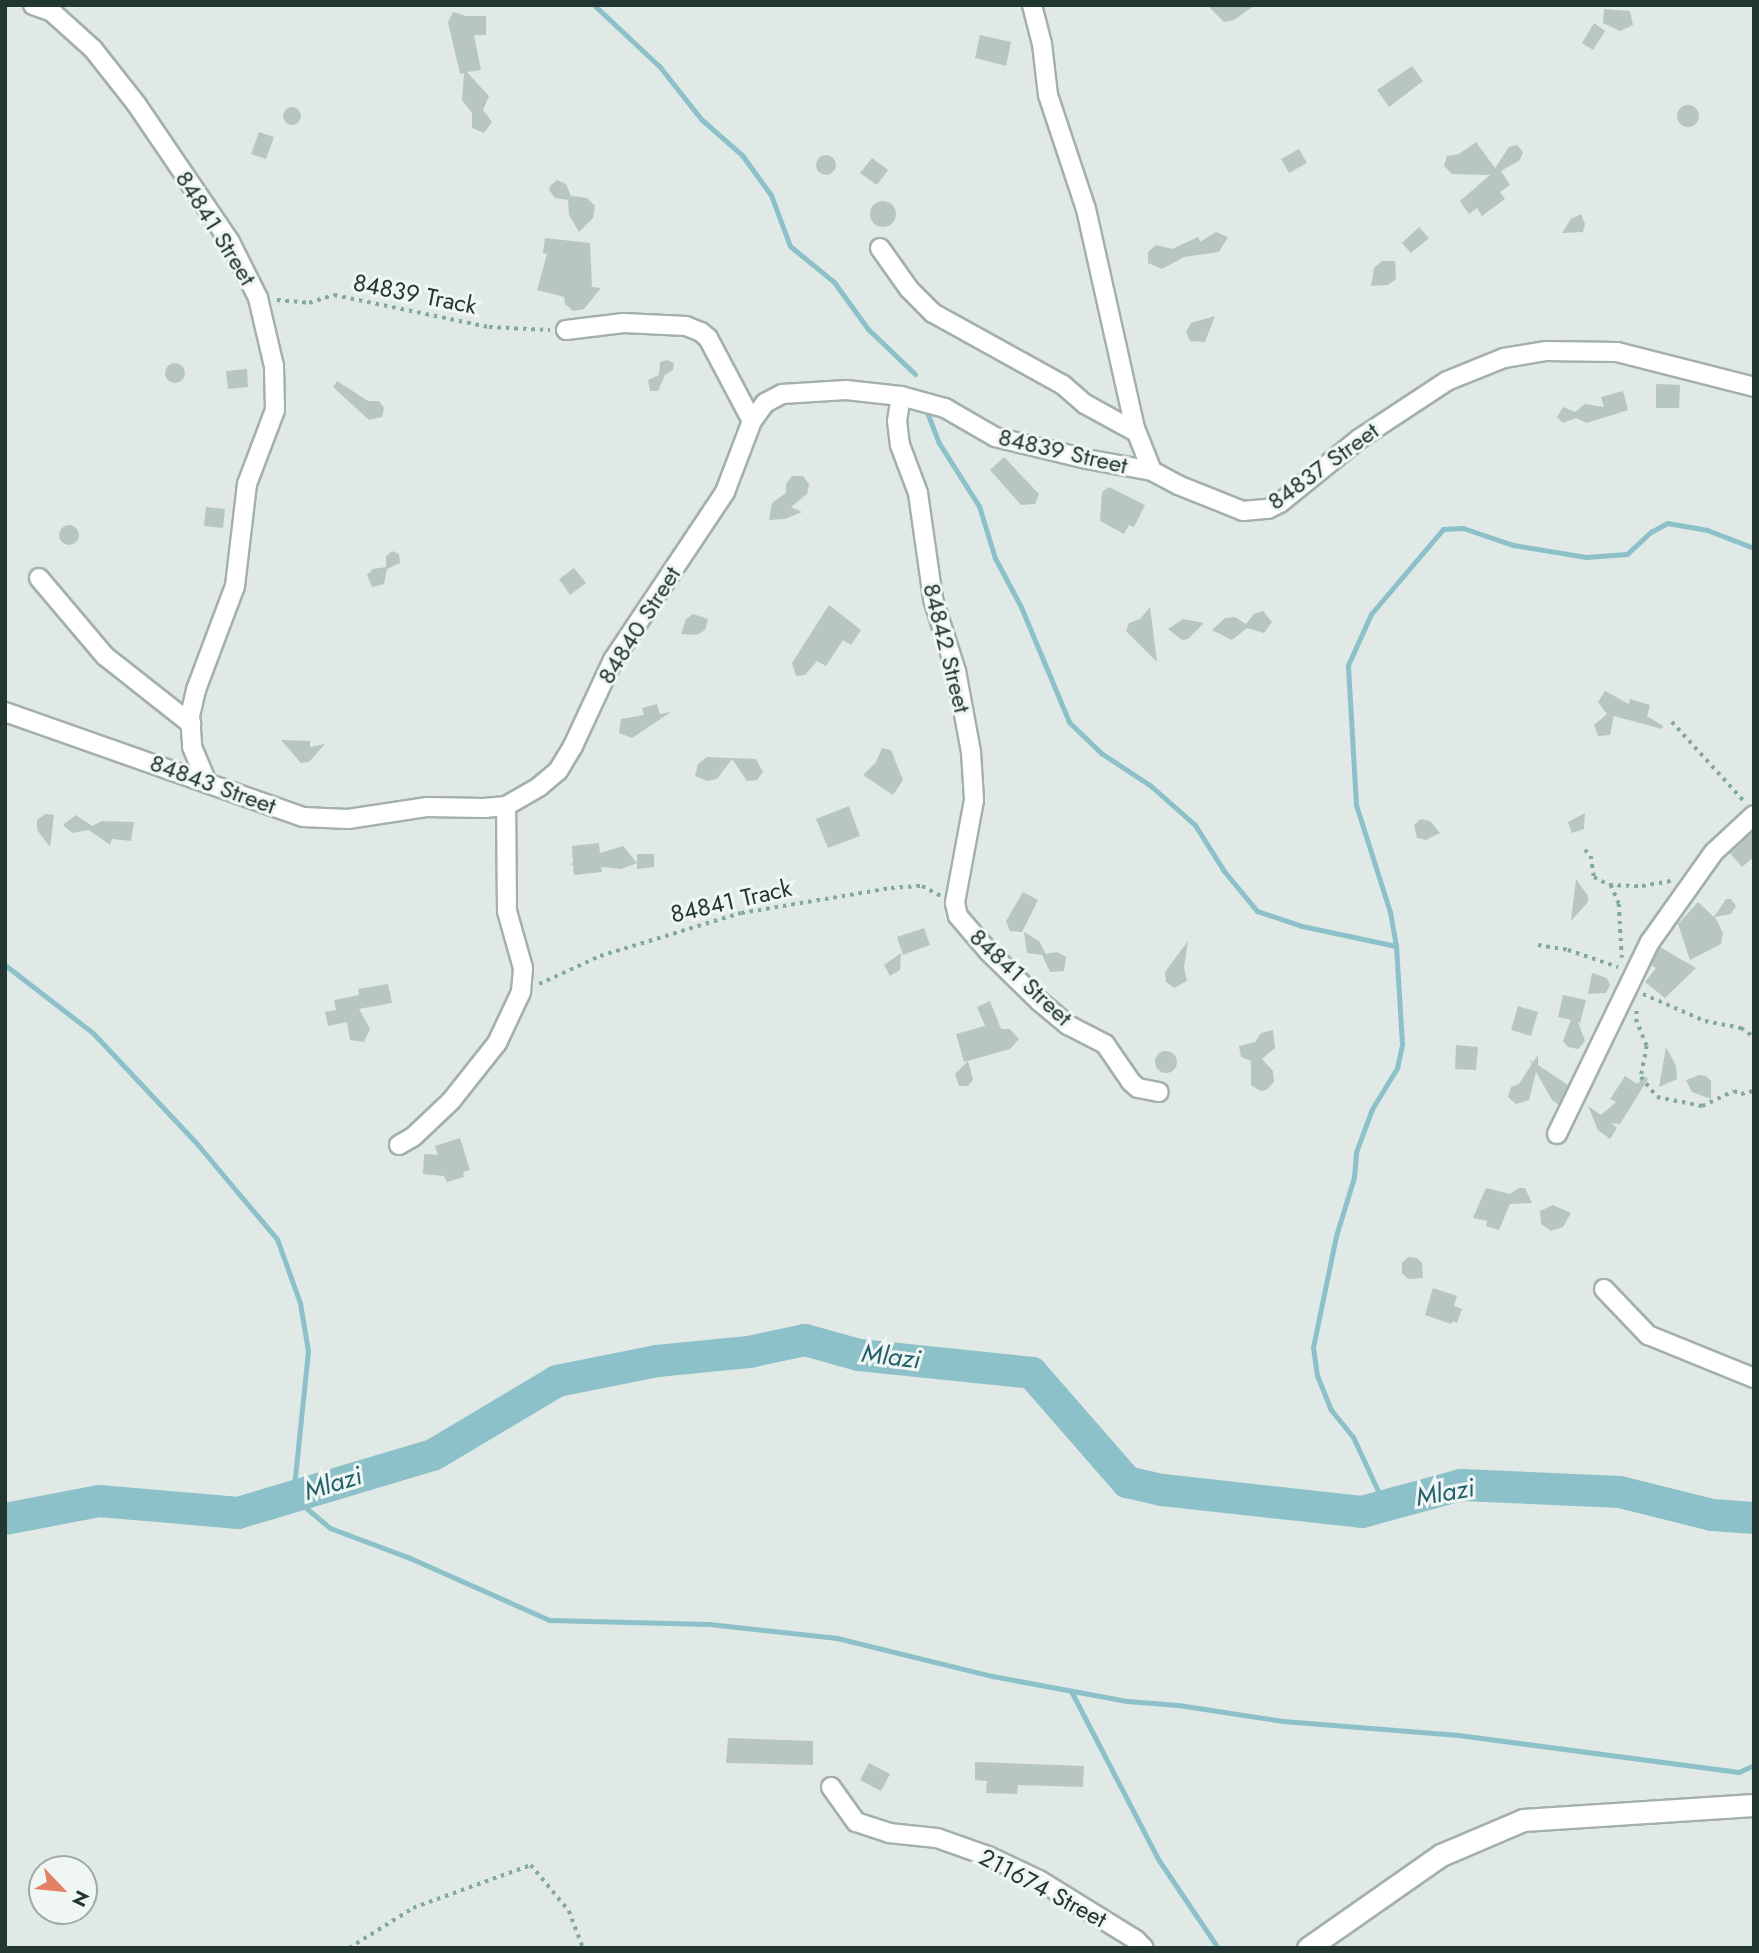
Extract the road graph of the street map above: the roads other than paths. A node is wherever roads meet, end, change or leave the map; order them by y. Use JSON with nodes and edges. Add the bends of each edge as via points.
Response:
{"nodes":[{"id":1,"x":33,"y":5,"type":"edge"},
{"id":2,"x":1032,"y":5,"type":"edge"},
{"id":3,"x":880,"y":248,"type":"dead end"},
{"id":4,"x":566,"y":331,"type":"road end"},
{"id":5,"x":1754,"y":387,"type":"edge"},
{"id":6,"x":816,"y":390,"type":"joint"},
{"id":7,"x":901,"y":396,"type":"junction"},
{"id":8,"x":752,"y":421,"type":"junction"},
{"id":9,"x":1136,"y":432,"type":"junction"},
{"id":10,"x":1152,"y":471,"type":"junction"},
{"id":11,"x":39,"y":578,"type":"dead end"},
{"id":12,"x":5,"y":712,"type":"edge"},
{"id":13,"x":191,"y":723,"type":"junction"},
{"id":14,"x":207,"y":783,"type":"junction"},
{"id":15,"x":506,"y":806,"type":"junction"},
{"id":16,"x":426,"y":807,"type":"joint"},
{"id":17,"x":1751,"y":810,"type":"edge"},
{"id":18,"x":955,"y":903,"type":"joint"},
{"id":19,"x":1159,"y":1092,"type":"dead end"},
{"id":20,"x":1557,"y":1134,"type":"dead end"},
{"id":21,"x":399,"y":1145,"type":"dead end"},
{"id":22,"x":1604,"y":1289,"type":"dead end"},
{"id":23,"x":1754,"y":1378,"type":"edge"},
{"id":24,"x":831,"y":1787,"type":"dead end"},
{"id":25,"x":1754,"y":1805,"type":"edge"},
{"id":26,"x":1144,"y":1948,"type":"edge"},
{"id":27,"x":1308,"y":1948,"type":"edge"}],
"edges":[{"from":1,"to":13,"type":"street","name":"84841 Street","via":[[52,12],[74,29],[130,96],[230,242],[258,298],[274,366],[275,410],[247,484],[235,586],[197,690]]},
{"from":2,"to":9,"type":"street","via":[[1055,124],[1086,209]]},
{"from":3,"to":9,"type":"street","via":[[933,313]]},
{"from":4,"to":8,"type":"street","via":[[624,323],[686,326],[701,332]]},
{"from":5,"to":10,"type":"street","name":"84837 Street","via":[[1617,352],[1546,351],[1504,358],[1447,382],[1359,439],[1268,509],[1243,511],[1224,505]]},
{"from":6,"to":7,"type":"street","name":"84839 Street"},
{"from":6,"to":8,"type":"street","name":"84840 Street","via":[[782,394],[765,403]]},
{"from":7,"to":10,"type":"street","name":"84839 Street","via":[[934,403],[995,437]]},
{"from":7,"to":18,"type":"street","name":"84842 Street","via":[[900,445],[918,493],[933,599],[956,671],[971,752],[974,800]]},
{"from":8,"to":15,"type":"street","name":"84840 Street","via":[[725,492],[619,650],[558,771]]},
{"from":9,"to":10,"type":"street"},
{"from":11,"to":13,"type":"street","via":[[105,656]]},
{"from":12,"to":14,"type":"street","name":"84843 Street"},
{"from":13,"to":14,"type":"street","name":"84841 Street","via":[[192,747]]},
{"from":14,"to":16,"type":"street","name":"84843 Street","via":[[303,817],[348,819]]},
{"from":15,"to":16,"type":"street","name":"84840 Street"},
{"from":15,"to":21,"type":"street","via":[[506,911],[523,968],[521,992],[497,1043],[451,1101]]},
{"from":17,"to":20,"type":"street","via":[[1650,942]]},
{"from":18,"to":19,"type":"street","name":"84841 Street","via":[[967,929],[1039,1000],[1068,1025],[1105,1044],[1138,1088]]},
{"from":22,"to":23,"type":"street","via":[[1648,1335]]},
{"from":24,"to":26,"type":"street","name":"211674 Street","via":[[856,1822],[889,1833],[937,1838],[988,1856],[1039,1880]]},
{"from":25,"to":27,"type":"street","via":[[1523,1820],[1441,1855]]}]}
